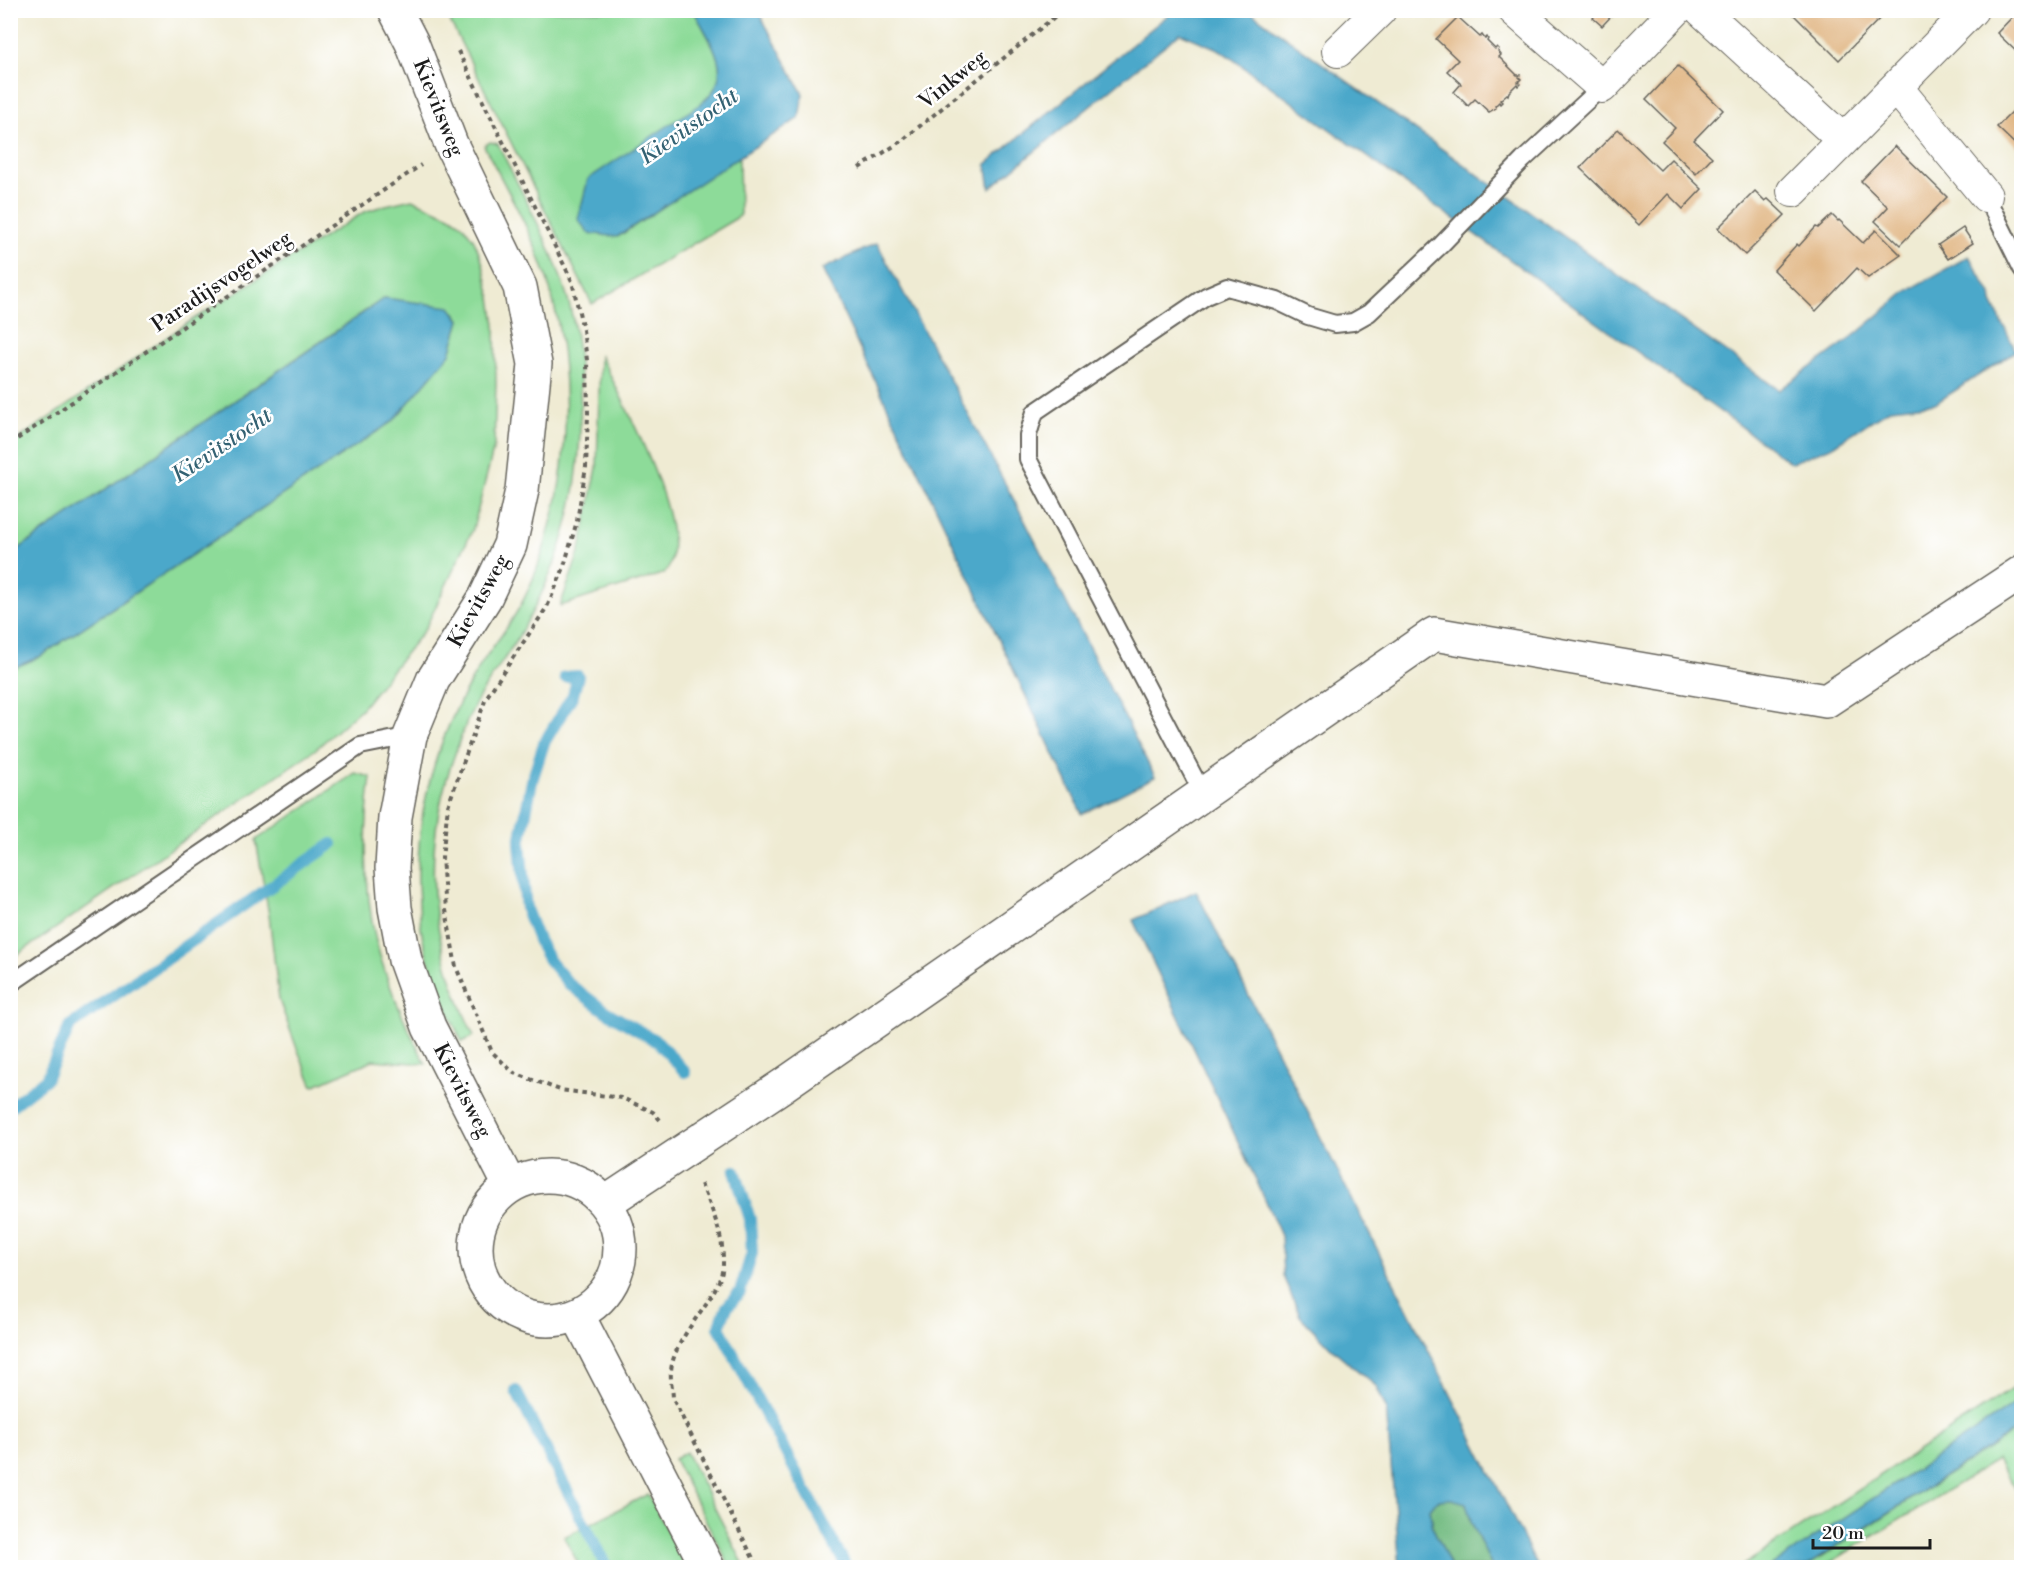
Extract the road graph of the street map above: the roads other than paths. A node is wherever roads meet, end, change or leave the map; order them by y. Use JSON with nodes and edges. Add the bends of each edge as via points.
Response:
{"nodes":[{"id":1,"x":395,"y":10,"type":"edge"},
{"id":2,"x":1380,"y":10,"type":"edge"},
{"id":3,"x":1514,"y":10,"type":"edge"},
{"id":4,"x":1676,"y":10,"type":"edge"},
{"id":5,"x":1701,"y":10,"type":"edge"},
{"id":6,"x":1972,"y":10,"type":"edge"},
{"id":7,"x":1338,"y":51,"type":"dead end"},
{"id":8,"x":1602,"y":87,"type":"junction"},
{"id":9,"x":1896,"y":87,"type":"junction"},
{"id":10,"x":1843,"y":140,"type":"junction"},
{"id":11,"x":1793,"y":191,"type":"dead end"},
{"id":12,"x":1986,"y":196,"type":"joint"},
{"id":13,"x":2022,"y":269,"type":"edge"},
{"id":14,"x":2022,"y":572,"type":"edge"},
{"id":15,"x":410,"y":736,"type":"junction"},
{"id":16,"x":1203,"y":794,"type":"junction"},
{"id":17,"x":10,"y":984,"type":"edge"},
{"id":18,"x":510,"y":1186,"type":"junction"},
{"id":19,"x":605,"y":1203,"type":"junction"},
{"id":20,"x":577,"y":1314,"type":"junction"},
{"id":21,"x":708,"y":1568,"type":"edge"}],
"edges":[{"from":1,"to":15,"type":"street","name":"Kievitsweg","via":[[451,144],[520,287],[535,364],[522,490],[510,545],[485,598],[433,680]]},
{"from":2,"to":7,"type":"street"},
{"from":3,"to":8,"type":"street"},
{"from":4,"to":8,"type":"street"},
{"from":5,"to":10,"type":"street"},
{"from":6,"to":9,"type":"street"},
{"from":8,"to":16,"type":"lane","via":[[1369,313],[1353,322],[1335,324],[1227,287],[1206,296],[1035,412],[1028,435],[1028,459]]},
{"from":9,"to":10,"type":"street"},
{"from":9,"to":12,"type":"street"},
{"from":10,"to":11,"type":"street"},
{"from":12,"to":13,"type":"lane"},
{"from":14,"to":16,"type":"street","via":[[1826,701],[1434,634]]},
{"from":15,"to":17,"type":"lane","via":[[360,746]]},
{"from":15,"to":18,"type":"street","name":"Kievitsweg","via":[[395,817],[392,868],[405,960],[429,1027]]},
{"from":16,"to":19,"type":"street","via":[[792,1079]]},
{"from":18,"to":19,"type":"street","via":[[530,1178],[571,1179],[589,1188]]},
{"from":18,"to":20,"type":"street","via":[[494,1200],[476,1239],[477,1261],[484,1281],[497,1299],[534,1320],[556,1320]]},
{"from":19,"to":20,"type":"street","via":[[616,1222],[621,1243],[619,1265],[610,1286],[596,1303]]},
{"from":20,"to":21,"type":"street"}]}
